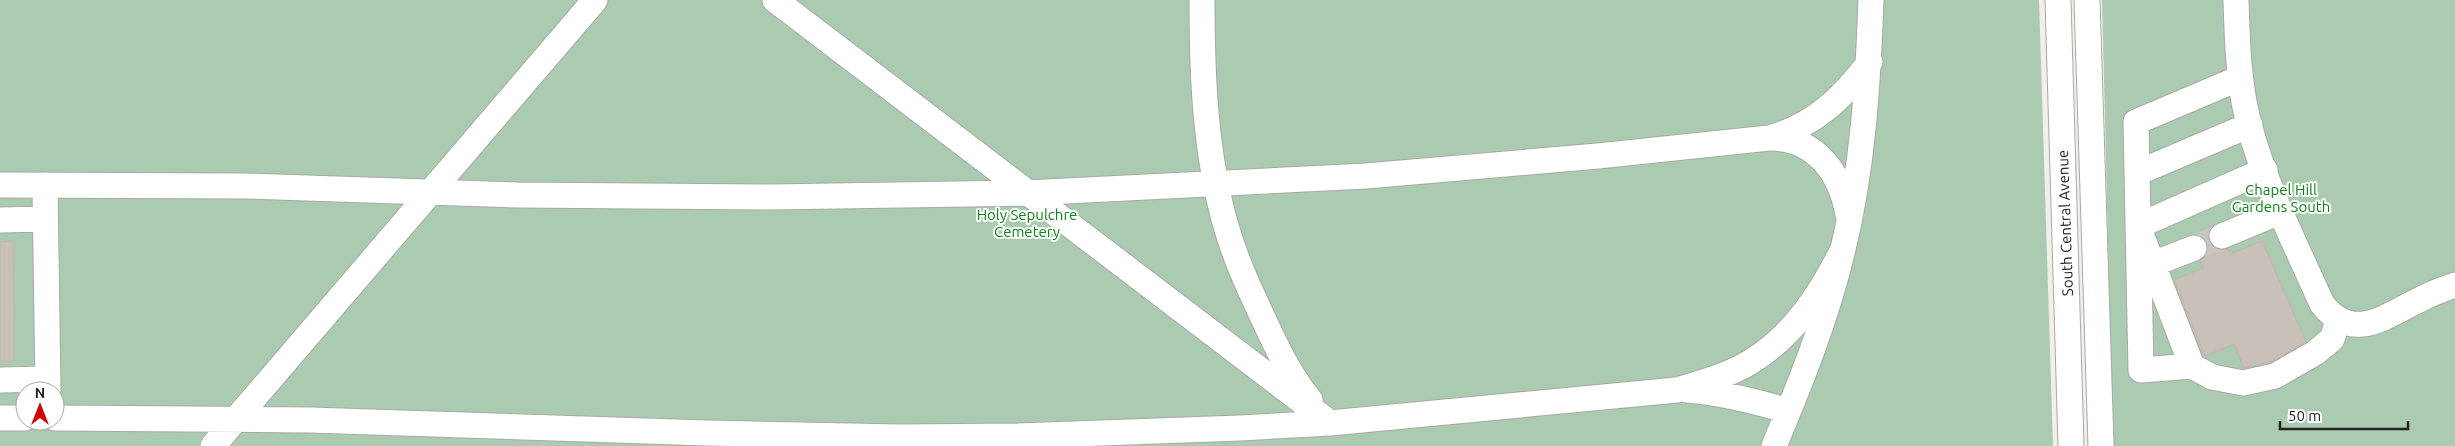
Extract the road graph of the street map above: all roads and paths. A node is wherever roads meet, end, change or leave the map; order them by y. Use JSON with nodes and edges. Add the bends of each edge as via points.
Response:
{"nodes":[{"id":1,"x":595,"y":0,"type":"edge"},
{"id":2,"x":774,"y":0,"type":"edge"},
{"id":3,"x":1202,"y":0,"type":"edge"},
{"id":4,"x":1871,"y":0,"type":"edge"},
{"id":5,"x":2058,"y":0,"type":"edge"},
{"id":6,"x":2087,"y":0,"type":"edge"},
{"id":7,"x":2236,"y":0,"type":"edge"},
{"id":8,"x":1870,"y":62,"type":"junction"},
{"id":9,"x":2240,"y":78,"type":"junction"},
{"id":10,"x":2250,"y":125,"type":"junction"},
{"id":11,"x":1769,"y":138,"type":"junction"},
{"id":12,"x":2265,"y":170,"type":"junction"},
{"id":13,"x":2138,"y":173,"type":"junction"},
{"id":14,"x":1216,"y":183,"type":"junction"},
{"id":15,"x":0,"y":184,"type":"edge"},
{"id":16,"x":45,"y":184,"type":"junction"},
{"id":17,"x":431,"y":192,"type":"junction"},
{"id":18,"x":1026,"y":193,"type":"junction"},
{"id":19,"x":2282,"y":211,"type":"junction"},
{"id":20,"x":45,"y":219,"type":"junction"},
{"id":21,"x":0,"y":220,"type":"edge"},
{"id":22,"x":1849,"y":221,"type":"junction"},
{"id":23,"x":2138,"y":226,"type":"junction"},
{"id":24,"x":2222,"y":236,"type":"tunnel mouth"},
{"id":25,"x":2194,"y":248,"type":"tunnel mouth"},
{"id":26,"x":1843,"y":249,"type":"junction"},
{"id":27,"x":2153,"y":264,"type":"junction"},
{"id":28,"x":2455,"y":284,"type":"edge"},
{"id":29,"x":2338,"y":321,"type":"junction"},
{"id":30,"x":2192,"y":366,"type":"junction"},
{"id":31,"x":0,"y":380,"type":"edge"},
{"id":32,"x":47,"y":381,"type":"edge"},
{"id":33,"x":15,"y":382,"type":"edge"},
{"id":34,"x":1678,"y":390,"type":"junction"},
{"id":35,"x":1788,"y":411,"type":"junction"},
{"id":36,"x":0,"y":418,"type":"edge"},
{"id":37,"x":15,"y":418,"type":"edge"},
{"id":38,"x":65,"y":418,"type":"edge"},
{"id":39,"x":236,"y":419,"type":"junction"},
{"id":40,"x":1330,"y":423,"type":"junction"},
{"id":41,"x":213,"y":446,"type":"edge"},
{"id":42,"x":1774,"y":446,"type":"edge"},
{"id":43,"x":2071,"y":446,"type":"edge"},
{"id":44,"x":2101,"y":446,"type":"edge"}],
"edges":[{"from":1,"to":17,"type":"street"},
{"from":2,"to":18,"type":"street"},
{"from":3,"to":14,"type":"street","via":[[1204,99]]},
{"from":4,"to":8,"type":"street"},
{"from":5,"to":43,"type":"street","name":"South Central Avenue"},
{"from":6,"to":44,"type":"street","name":"South Central Avenue"},
{"from":7,"to":9,"type":"street"},
{"from":8,"to":11,"type":"street","via":[[1846,90],[1809,122],[1791,132]]},
{"from":8,"to":22,"type":"street","via":[[1866,113]]},
{"from":9,"to":10,"type":"street"},
{"from":9,"to":13,"type":"street","via":[[2136,122]]},
{"from":10,"to":12,"type":"street"},
{"from":10,"to":13,"type":"street"},
{"from":11,"to":14,"type":"street","via":[[1386,174]]},
{"from":11,"to":22,"type":"street","via":[[1789,138],[1800,142],[1824,162],[1841,190]]},
{"from":12,"to":19,"type":"street"},
{"from":12,"to":23,"type":"street"},
{"from":13,"to":23,"type":"street"},
{"from":14,"to":18,"type":"street"},
{"from":14,"to":40,"type":"street","via":[[1237,260],[1277,346],[1300,389]]},
{"from":15,"to":16,"type":"street"},
{"from":16,"to":17,"type":"street"},
{"from":16,"to":20,"type":"street"},
{"from":17,"to":18,"type":"street","via":[[771,197]]},
{"from":17,"to":39,"type":"street"},
{"from":18,"to":40,"type":"street"},
{"from":19,"to":24,"type":"street"},
{"from":19,"to":29,"type":"street","via":[[2322,304]]},
{"from":20,"to":21,"type":"street"},
{"from":20,"to":32,"type":"street"},
{"from":22,"to":26,"type":"street"},
{"from":23,"to":27,"type":"street"},
{"from":23,"to":30,"type":"street","via":[[2141,370]]},
{"from":25,"to":27,"type":"street"},
{"from":26,"to":34,"type":"street","via":[[1823,289],[1789,331],[1752,361]]},
{"from":26,"to":35,"type":"street","via":[[1819,331]]},
{"from":27,"to":30,"type":"street"},
{"from":28,"to":29,"type":"street","via":[[2372,323]]},
{"from":29,"to":30,"type":"street","via":[[2332,339],[2275,376],[2243,383],[2212,377]]},
{"from":31,"to":33,"type":"street"},
{"from":34,"to":35,"type":"street","via":[[1717,393]]},
{"from":34,"to":40,"type":"street"},
{"from":35,"to":42,"type":"street"},
{"from":36,"to":37,"type":"street"},
{"from":38,"to":39,"type":"street"},
{"from":39,"to":40,"type":"street","via":[[900,437],[1099,434]]},
{"from":39,"to":41,"type":"street"}]}
